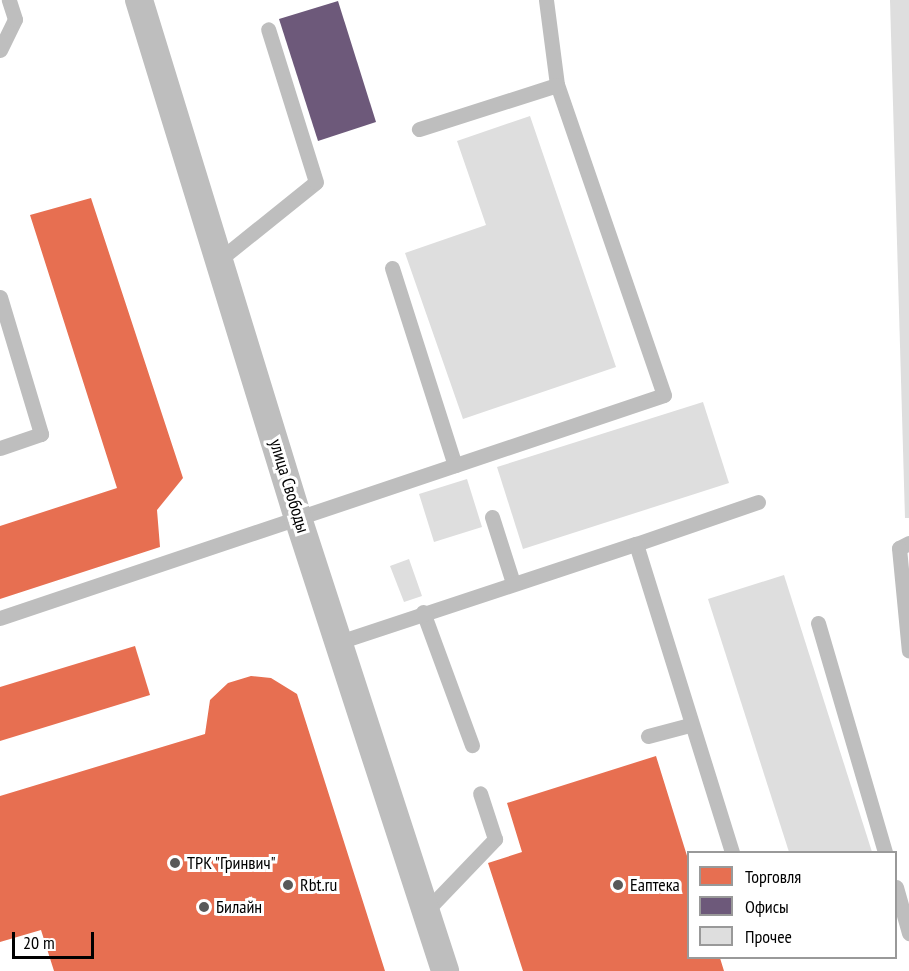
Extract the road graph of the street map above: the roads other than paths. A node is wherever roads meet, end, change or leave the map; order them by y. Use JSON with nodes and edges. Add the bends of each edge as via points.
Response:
{"nodes":[{"id":1,"x":9,"y":0,"type":"edge"},
{"id":2,"x":139,"y":0,"type":"edge"},
{"id":3,"x":546,"y":0,"type":"edge"},
{"id":4,"x":268,"y":29,"type":"dead end"},
{"id":5,"x":0,"y":51,"type":"edge"},
{"id":6,"x":557,"y":85,"type":"junction"},
{"id":7,"x":419,"y":129,"type":"dead end"},
{"id":8,"x":219,"y":260,"type":"junction"},
{"id":9,"x":392,"y":267,"type":"dead end"},
{"id":10,"x":0,"y":297,"type":"edge"},
{"id":11,"x":0,"y":448,"type":"edge"},
{"id":12,"x":455,"y":465,"type":"junction"},
{"id":13,"x":758,"y":502,"type":"dead end"},
{"id":14,"x":492,"y":517,"type":"dead end"},
{"id":15,"x":298,"y":518,"type":"junction"},
{"id":16,"x":909,"y":543,"type":"edge"},
{"id":17,"x":636,"y":544,"type":"junction"},
{"id":18,"x":513,"y":583,"type":"junction"},
{"id":19,"x":423,"y":612,"type":"junction"},
{"id":20,"x":0,"y":618,"type":"edge"},
{"id":21,"x":818,"y":623,"type":"dead end"},
{"id":22,"x":339,"y":642,"type":"junction"},
{"id":23,"x":909,"y":651,"type":"edge"},
{"id":24,"x":690,"y":725,"type":"junction"},
{"id":25,"x":648,"y":736,"type":"dead end"},
{"id":26,"x":472,"y":745,"type":"dead end"},
{"id":27,"x":480,"y":793,"type":"dead end"},
{"id":28,"x":732,"y":851,"type":"edge"},
{"id":29,"x":885,"y":851,"type":"edge"},
{"id":30,"x":897,"y":891,"type":"edge"},
{"id":31,"x":426,"y":911,"type":"junction"},
{"id":32,"x":909,"y":933,"type":"edge"},
{"id":33,"x":445,"y":971,"type":"edge"}],
"edges":[{"from":1,"to":5,"type":"lane","via":[[15,19]]},
{"from":2,"to":8,"type":"street","name":"улица Свободы"},
{"from":3,"to":6,"type":"lane"},
{"from":4,"to":8,"type":"lane","via":[[316,182]]},
{"from":6,"to":7,"type":"lane"},
{"from":6,"to":12,"type":"lane","via":[[664,395]]},
{"from":8,"to":15,"type":"street","name":"улица Свободы"},
{"from":9,"to":12,"type":"lane"},
{"from":10,"to":11,"type":"lane","via":[[41,434]]},
{"from":12,"to":15,"type":"lane"},
{"from":13,"to":17,"type":"lane"},
{"from":14,"to":18,"type":"lane"},
{"from":15,"to":20,"type":"lane"},
{"from":15,"to":22,"type":"street","name":"улица Свободы"},
{"from":16,"to":23,"type":"lane","via":[[898,548]]},
{"from":17,"to":18,"type":"lane"},
{"from":17,"to":24,"type":"lane"},
{"from":18,"to":19,"type":"lane"},
{"from":19,"to":22,"type":"lane"},
{"from":19,"to":26,"type":"lane"},
{"from":21,"to":29,"type":"lane"},
{"from":22,"to":31,"type":"street","name":"улица Свободы"},
{"from":24,"to":25,"type":"lane"},
{"from":24,"to":28,"type":"lane"},
{"from":27,"to":31,"type":"lane","via":[[495,839]]},
{"from":30,"to":32,"type":"lane"},
{"from":31,"to":33,"type":"street","name":"улица Свободы"}]}
